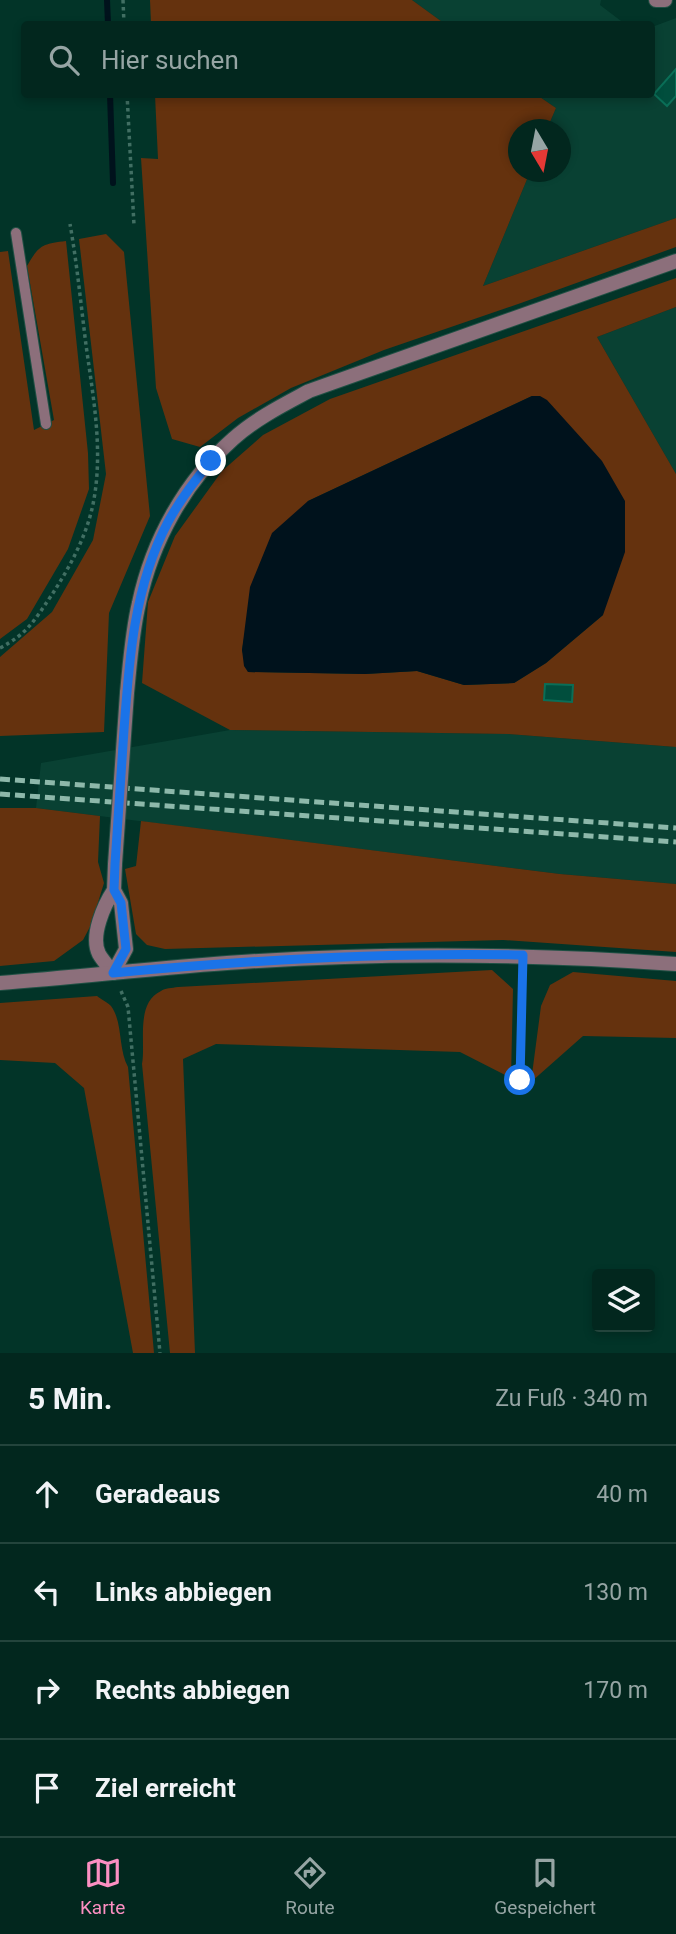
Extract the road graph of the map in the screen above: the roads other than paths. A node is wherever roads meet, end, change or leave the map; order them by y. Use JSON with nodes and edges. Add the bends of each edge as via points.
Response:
{"nodes":[{"id":1,"x":656,"y":0,"type":"edge"},
{"id":2,"x":665,"y":0,"type":"edge"},
{"id":3,"x":16,"y":233,"type":"dead end"},
{"id":4,"x":676,"y":261,"type":"edge"},
{"id":5,"x":46,"y":424,"type":"dead end"},
{"id":6,"x":114,"y":890,"type":"junction"},
{"id":7,"x":676,"y":964,"type":"edge"},
{"id":8,"x":113,"y":973,"type":"junction"},
{"id":9,"x":0,"y":983,"type":"edge"}],
"edges":[{"from":1,"to":2,"type":"street"},
{"from":3,"to":5,"type":"lane"},
{"from":4,"to":6,"type":"street","bridge":true,"via":[[309,391],[234,438],[190,486],[167,524],[139,601],[127,693]]},
{"from":6,"to":8,"type":"street","via":[[121,903],[126,949]]},
{"from":6,"to":8,"type":"street","via":[[103,907],[97,933],[98,952]]},
{"from":7,"to":8,"type":"street","via":[[523,955],[418,956],[244,962]]},
{"from":8,"to":9,"type":"street"}]}
